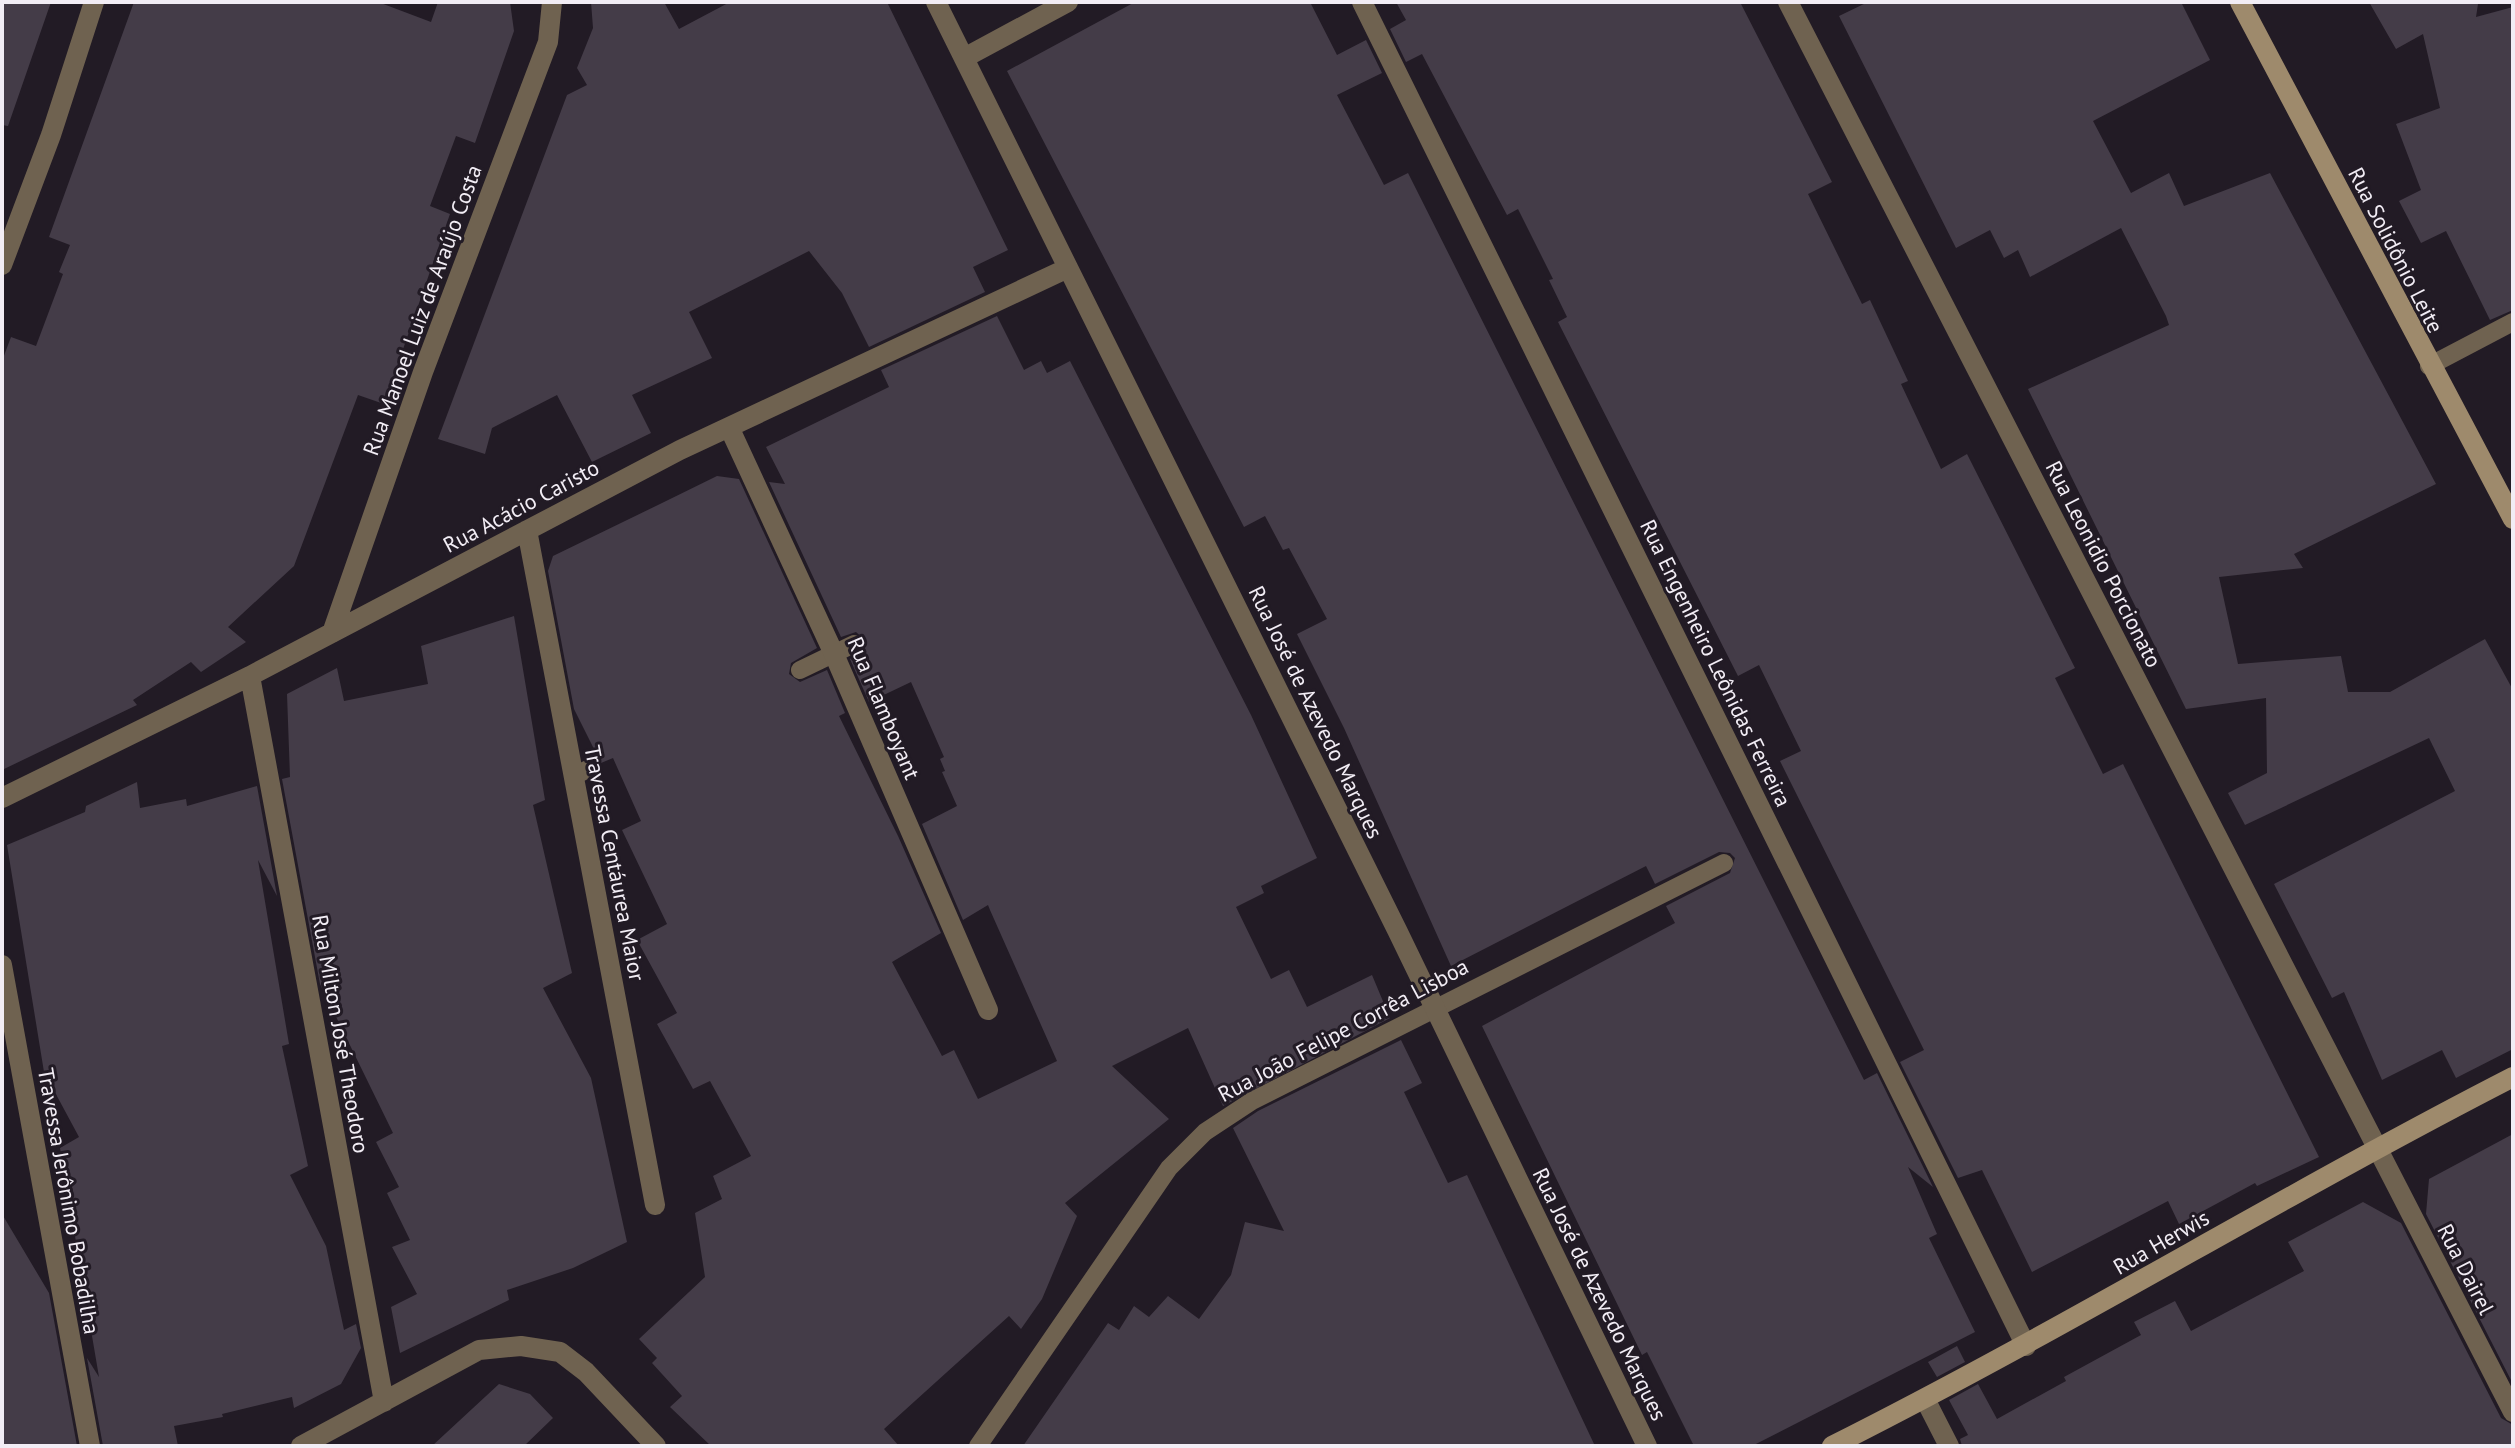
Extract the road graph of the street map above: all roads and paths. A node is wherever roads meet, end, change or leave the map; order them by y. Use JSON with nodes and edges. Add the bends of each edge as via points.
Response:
{"nodes":[{"id":1,"x":94,"y":2,"type":"edge"},
{"id":2,"x":552,"y":2,"type":"edge"},
{"id":3,"x":936,"y":2,"type":"edge"},
{"id":4,"x":1068,"y":2,"type":"edge"},
{"id":5,"x":1362,"y":2,"type":"edge"},
{"id":6,"x":1788,"y":2,"type":"edge"},
{"id":7,"x":2240,"y":2,"type":"edge"},
{"id":8,"x":964,"y":58,"type":"junction"},
{"id":9,"x":2,"y":265,"type":"edge"},
{"id":10,"x":1068,"y":268,"type":"junction"},
{"id":11,"x":2513,"y":322,"type":"edge"},
{"id":12,"x":2429,"y":366,"type":"junction"},
{"id":13,"x":729,"y":427,"type":"junction"},
{"id":14,"x":2513,"y":519,"type":"edge"},
{"id":15,"x":527,"y":530,"type":"junction"},
{"id":16,"x":332,"y":633,"type":"junction"},
{"id":17,"x":854,"y":644,"type":"dead end"},
{"id":18,"x":834,"y":654,"type":"junction"},
{"id":19,"x":800,"y":670,"type":"dead end"},
{"id":20,"x":250,"y":676,"type":"junction"},
{"id":21,"x":2,"y":798,"type":"edge"},
{"id":22,"x":1724,"y":863,"type":"dead end"},
{"id":23,"x":2,"y":965,"type":"edge"},
{"id":24,"x":1434,"y":1007,"type":"junction"},
{"id":25,"x":988,"y":1010,"type":"dead end"},
{"id":26,"x":2513,"y":1077,"type":"edge"},
{"id":27,"x":2377,"y":1147,"type":"junction"},
{"id":28,"x":655,"y":1205,"type":"dead end"},
{"id":29,"x":2026,"y":1346,"type":"junction"},
{"id":30,"x":1925,"y":1399,"type":"junction"},
{"id":31,"x":384,"y":1402,"type":"junction"},
{"id":32,"x":2513,"y":1412,"type":"edge"},
{"id":33,"x":90,"y":1446,"type":"edge"},
{"id":34,"x":301,"y":1446,"type":"edge"},
{"id":35,"x":656,"y":1446,"type":"edge"},
{"id":36,"x":978,"y":1446,"type":"edge"},
{"id":37,"x":1647,"y":1446,"type":"edge"},
{"id":38,"x":1832,"y":1446,"type":"edge"},
{"id":39,"x":1949,"y":1446,"type":"edge"}],
"edges":[{"from":1,"to":9,"type":"street"},
{"from":2,"to":16,"type":"street","name":"Rua Manoel Luiz de Araújo Costa","via":[[548,42],[423,372]]},
{"from":3,"to":8,"type":"street","name":"Rua José de Azevedo Marques"},
{"from":4,"to":8,"type":"street"},
{"from":5,"to":29,"type":"street","name":"Rua Engenheiro Leônidas Ferreira"},
{"from":6,"to":27,"type":"street","name":"Rua Leonidio Porcionato"},
{"from":7,"to":12,"type":"main road","name":"Rua Solidônio Leite"},
{"from":8,"to":10,"type":"street","name":"Rua José de Azevedo Marques"},
{"from":10,"to":13,"type":"street","name":"Rua Acácio Caristo"},
{"from":10,"to":24,"type":"street","name":"Rua José de Azevedo Marques"},
{"from":11,"to":12,"type":"lane"},
{"from":12,"to":14,"type":"main road","name":"Rua Solidônio Leite"},
{"from":13,"to":15,"type":"street","name":"Rua Acácio Caristo"},
{"from":13,"to":18,"type":"street","name":"Rua Flamboyant"},
{"from":15,"to":16,"type":"street","name":"Rua Acácio Caristo"},
{"from":15,"to":28,"type":"street","name":"Travessa Centáurea Maior","via":[[582,772]]},
{"from":16,"to":20,"type":"street","name":"Rua Acácio Caristo"},
{"from":17,"to":18,"type":"lane"},
{"from":18,"to":19,"type":"lane"},
{"from":18,"to":25,"type":"street","name":"Rua Flamboyant"},
{"from":20,"to":21,"type":"street","name":"Rua Acácio Caristo"},
{"from":20,"to":31,"type":"street","name":"Rua Milton José Theodoro"},
{"from":22,"to":24,"type":"lane","name":"Rua João Felipe Corrêa Lisboa"},
{"from":23,"to":33,"type":"street","name":"Travessa Jerônimo Bobadilha"},
{"from":24,"to":36,"type":"lane","name":"Rua João Felipe Corrêa Lisboa","via":[[1252,1101],[1205,1132],[1169,1168]]},
{"from":24,"to":37,"type":"street","name":"Rua José de Azevedo Marques"},
{"from":26,"to":27,"type":"main road","name":"Rua Herwis"},
{"from":27,"to":29,"type":"main road","name":"Rua Herwis"},
{"from":27,"to":32,"type":"street","name":"Rua Dairel"},
{"from":29,"to":30,"type":"main road","name":"Rua Herwis"},
{"from":30,"to":38,"type":"main road","name":"Rua Herwis"},
{"from":30,"to":39,"type":"street"},
{"from":31,"to":34,"type":"street"},
{"from":31,"to":35,"type":"street","via":[[479,1350],[521,1346],[560,1352]]}]}
